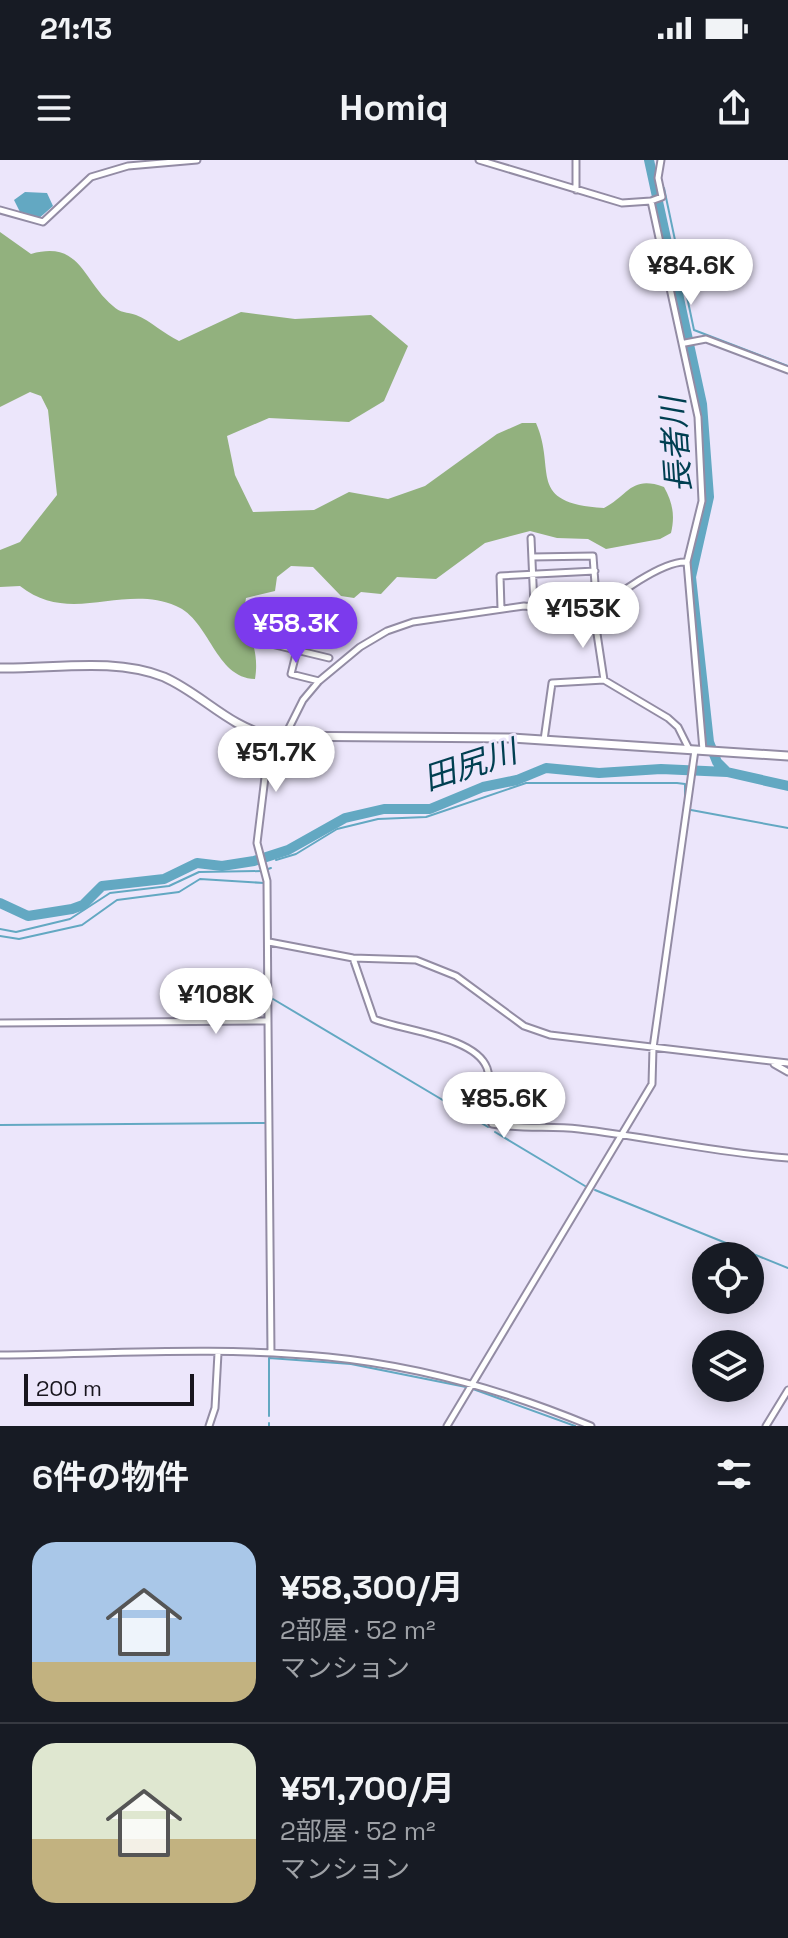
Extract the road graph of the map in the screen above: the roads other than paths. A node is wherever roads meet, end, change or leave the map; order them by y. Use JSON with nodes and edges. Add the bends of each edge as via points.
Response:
{"nodes":[{"id":1,"x":197,"y":160,"type":"edge"},
{"id":2,"x":479,"y":160,"type":"edge"},
{"id":3,"x":576,"y":160,"type":"edge"},
{"id":4,"x":661,"y":160,"type":"edge"},
{"id":5,"x":576,"y":190,"type":"junction"},
{"id":6,"x":655,"y":200,"type":"junction"},
{"id":7,"x":0,"y":210,"type":"edge"},
{"id":8,"x":688,"y":342,"type":"junction"},
{"id":9,"x":788,"y":370,"type":"edge"},
{"id":10,"x":531,"y":538,"type":"dead end"},
{"id":11,"x":532,"y":557,"type":"junction"},
{"id":12,"x":687,"y":562,"type":"junction"},
{"id":13,"x":595,"y":571,"type":"junction"},
{"id":14,"x":533,"y":574,"type":"junction"},
{"id":15,"x":534,"y":606,"type":"junction"},
{"id":16,"x":501,"y":609,"type":"junction"},
{"id":17,"x":596,"y":613,"type":"junction"},
{"id":18,"x":271,"y":644,"type":"dead end"},
{"id":19,"x":297,"y":650,"type":"junction"},
{"id":20,"x":329,"y":658,"type":"dead end"},
{"id":21,"x":0,"y":668,"type":"edge"},
{"id":22,"x":604,"y":680,"type":"junction"},
{"id":23,"x":319,"y":681,"type":"junction"},
{"id":24,"x":270,"y":736,"type":"junction"},
{"id":25,"x":285,"y":736,"type":"junction"},
{"id":26,"x":544,"y":740,"type":"junction"},
{"id":27,"x":702,"y":749,"type":"junction"},
{"id":28,"x":788,"y":756,"type":"edge"},
{"id":29,"x":269,"y":942,"type":"junction"},
{"id":30,"x":353,"y":958,"type":"junction"},
{"id":31,"x":268,"y":1021,"type":"junction"},
{"id":32,"x":0,"y":1023,"type":"edge"},
{"id":33,"x":653,"y":1048,"type":"junction"},
{"id":34,"x":774,"y":1063,"type":"junction"},
{"id":35,"x":788,"y":1063,"type":"edge"},
{"id":36,"x":788,"y":1072,"type":"edge"},
{"id":37,"x":622,"y":1135,"type":"junction"},
{"id":38,"x":788,"y":1158,"type":"edge"},
{"id":39,"x":218,"y":1353,"type":"junction"},
{"id":40,"x":271,"y":1353,"type":"junction"},
{"id":41,"x":0,"y":1355,"type":"edge"},
{"id":42,"x":473,"y":1385,"type":"junction"},
{"id":43,"x":788,"y":1390,"type":"edge"},
{"id":44,"x":209,"y":1426,"type":"edge"},
{"id":45,"x":447,"y":1426,"type":"edge"},
{"id":46,"x":591,"y":1426,"type":"edge"},
{"id":47,"x":766,"y":1426,"type":"edge"}],
"edges":[{"from":1,"to":7,"type":"street","via":[[128,166],[91,177],[43,222]]},
{"from":2,"to":5,"type":"street"},
{"from":3,"to":5,"type":"street"},
{"from":4,"to":6,"type":"street"},
{"from":5,"to":6,"type":"street","via":[[626,204]]},
{"from":6,"to":8,"type":"street"},
{"from":8,"to":9,"type":"street","via":[[706,339]]},
{"from":8,"to":12,"type":"street","via":[[702,495]]},
{"from":10,"to":11,"type":"street"},
{"from":11,"to":13,"type":"street","via":[[590,555]]},
{"from":11,"to":14,"type":"street"},
{"from":12,"to":17,"type":"street","via":[[671,562]]},
{"from":12,"to":27,"type":"street"},
{"from":13,"to":14,"type":"street"},
{"from":13,"to":17,"type":"street"},
{"from":14,"to":15,"type":"street"},
{"from":14,"to":16,"type":"street","via":[[500,576]]},
{"from":15,"to":16,"type":"street"},
{"from":15,"to":17,"type":"street"},
{"from":16,"to":23,"type":"street","via":[[387,631]]},
{"from":17,"to":22,"type":"street"},
{"from":18,"to":19,"type":"street"},
{"from":19,"to":20,"type":"street"},
{"from":19,"to":23,"type":"street","via":[[291,674]]},
{"from":21,"to":24,"type":"street","via":[[147,671],[188,690],[238,725]]},
{"from":22,"to":26,"type":"street","via":[[552,683]]},
{"from":22,"to":27,"type":"street","via":[[668,718]]},
{"from":23,"to":25,"type":"street"},
{"from":24,"to":25,"type":"street"},
{"from":24,"to":29,"type":"street","via":[[258,816]]},
{"from":25,"to":26,"type":"street"},
{"from":26,"to":27,"type":"street"},
{"from":27,"to":28,"type":"street"},
{"from":27,"to":33,"type":"street","via":[[694,764]]},
{"from":29,"to":30,"type":"street"},
{"from":29,"to":31,"type":"street"},
{"from":30,"to":33,"type":"street","via":[[405,957],[427,964],[456,976],[524,1026],[550,1035]]},
{"from":30,"to":37,"type":"street","via":[[374,1019],[457,1043],[483,1060],[492,1124]]},
{"from":31,"to":32,"type":"street"},
{"from":31,"to":40,"type":"street"},
{"from":33,"to":34,"type":"street","via":[[729,1053]]},
{"from":33,"to":37,"type":"street","via":[[652,1084]]},
{"from":34,"to":35,"type":"street"},
{"from":34,"to":36,"type":"street"},
{"from":37,"to":38,"type":"street"},
{"from":37,"to":42,"type":"street"},
{"from":39,"to":40,"type":"street"},
{"from":39,"to":41,"type":"street"},
{"from":39,"to":44,"type":"street"},
{"from":40,"to":42,"type":"street","via":[[384,1365]]},
{"from":42,"to":45,"type":"street"},
{"from":42,"to":46,"type":"street"},
{"from":43,"to":47,"type":"street"}]}
